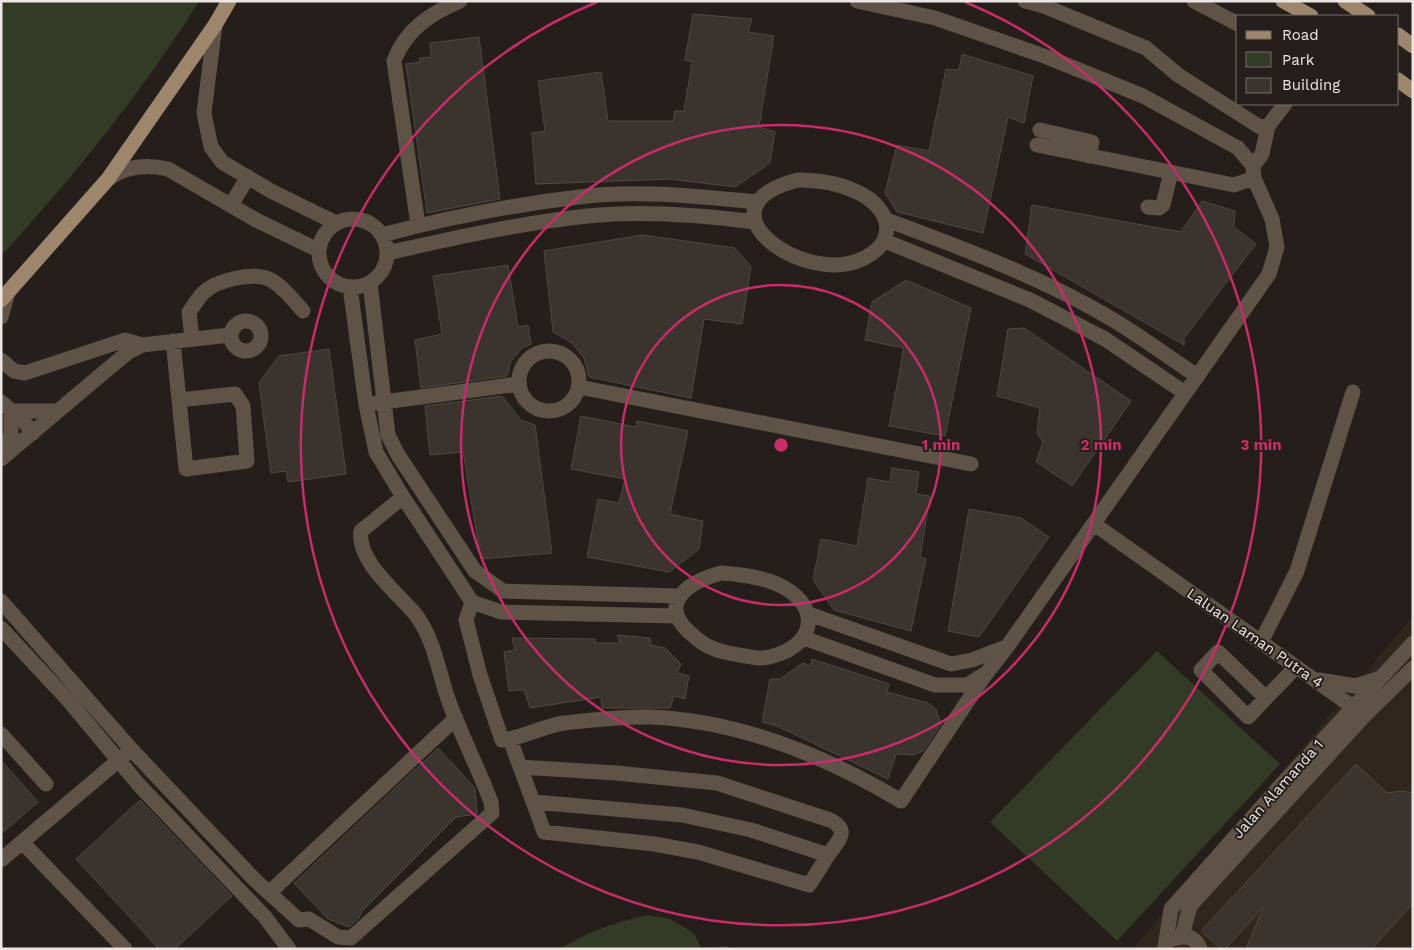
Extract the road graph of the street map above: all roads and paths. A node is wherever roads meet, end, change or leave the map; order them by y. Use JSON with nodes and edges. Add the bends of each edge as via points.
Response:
{"nodes":[{"id":1,"x":229,"y":1,"type":"edge"},
{"id":2,"x":460,"y":1,"type":"edge"},
{"id":3,"x":857,"y":1,"type":"edge"},
{"id":4,"x":1025,"y":1,"type":"edge"},
{"id":5,"x":1194,"y":1,"type":"edge"},
{"id":6,"x":1283,"y":1,"type":"edge"},
{"id":7,"x":1344,"y":1,"type":"edge"},
{"id":8,"x":1309,"y":15,"type":"edge"},
{"id":9,"x":1366,"y":15,"type":"edge"},
{"id":10,"x":1236,"y":23,"type":"edge"},
{"id":11,"x":215,"y":25,"type":"junction"},
{"id":12,"x":1399,"y":81,"type":"edge"},
{"id":13,"x":1413,"y":91,"type":"edge"},
{"id":14,"x":1284,"y":105,"type":"edge"},
{"id":15,"x":1268,"y":126,"type":"junction"},
{"id":16,"x":1038,"y":137,"type":"dead end"},
{"id":17,"x":1171,"y":172,"type":"junction"},
{"id":18,"x":1253,"y":172,"type":"junction"},
{"id":19,"x":248,"y":177,"type":"junction"},
{"id":20,"x":108,"y":179,"type":"junction"},
{"id":21,"x":757,"y":202,"type":"junction"},
{"id":22,"x":232,"y":205,"type":"junction"},
{"id":23,"x":1148,"y":208,"type":"dead end"},
{"id":24,"x":887,"y":220,"type":"junction"},
{"id":25,"x":755,"y":222,"type":"junction"},
{"id":26,"x":336,"y":223,"type":"junction"},
{"id":27,"x":418,"y":225,"type":"junction"},
{"id":28,"x":382,"y":235,"type":"junction"},
{"id":29,"x":885,"y":241,"type":"junction"},
{"id":30,"x":318,"y":250,"type":"junction"},
{"id":31,"x":387,"y":253,"type":"junction"},
{"id":32,"x":370,"y":283,"type":"junction"},
{"id":33,"x":350,"y":287,"type":"junction"},
{"id":34,"x":5,"y":296,"type":"edge"},
{"id":35,"x":303,"y":311,"type":"dead end"},
{"id":36,"x":1,"y":317,"type":"edge"},
{"id":37,"x":230,"y":335,"type":"dead end"},
{"id":38,"x":192,"y":339,"type":"junction"},
{"id":39,"x":173,"y":341,"type":"junction"},
{"id":40,"x":142,"y":345,"type":"junction"},
{"id":41,"x":1,"y":360,"type":"edge"},
{"id":42,"x":1197,"y":376,"type":"junction"},
{"id":43,"x":518,"y":384,"type":"junction"},
{"id":44,"x":579,"y":387,"type":"junction"},
{"id":45,"x":1353,"y":392,"type":"dead end"},
{"id":46,"x":1185,"y":393,"type":"junction"},
{"id":47,"x":179,"y":400,"type":"junction"},
{"id":48,"x":384,"y":402,"type":"junction"},
{"id":49,"x":366,"y":405,"type":"junction"},
{"id":50,"x":6,"y":407,"type":"edge"},
{"id":51,"x":56,"y":411,"type":"junction"},
{"id":52,"x":33,"y":433,"type":"junction"},
{"id":53,"x":392,"y":443,"type":"junction"},
{"id":54,"x":376,"y":452,"type":"junction"},
{"id":55,"x":3,"y":457,"type":"edge"},
{"id":56,"x":971,"y":464,"type":"dead end"},
{"id":57,"x":403,"y":497,"type":"junction"},
{"id":58,"x":1094,"y":524,"type":"junction"},
{"id":59,"x":475,"y":571,"type":"junction"},
{"id":60,"x":459,"y":581,"type":"junction"},
{"id":61,"x":680,"y":596,"type":"junction"},
{"id":62,"x":1,"y":602,"type":"edge"},
{"id":63,"x":472,"y":602,"type":"junction"},
{"id":64,"x":809,"y":614,"type":"junction"},
{"id":65,"x":677,"y":616,"type":"junction"},
{"id":66,"x":1,"y":628,"type":"edge"},
{"id":67,"x":804,"y":638,"type":"junction"},
{"id":68,"x":1262,"y":642,"type":"junction"},
{"id":69,"x":890,"y":643,"type":"junction"},
{"id":70,"x":1413,"y":643,"type":"edge"},
{"id":71,"x":1007,"y":647,"type":"junction"},
{"id":72,"x":881,"y":666,"type":"junction"},
{"id":73,"x":1296,"y":667,"type":"junction"},
{"id":74,"x":1413,"y":668,"type":"edge"},
{"id":75,"x":985,"y":675,"type":"junction"},
{"id":76,"x":1311,"y":678,"type":"junction"},
{"id":77,"x":1379,"y":679,"type":"junction"},
{"id":78,"x":1266,"y":698,"type":"dead end"},
{"id":79,"x":1359,"y":711,"type":"junction"},
{"id":80,"x":456,"y":718,"type":"junction"},
{"id":81,"x":1,"y":734,"type":"edge"},
{"id":82,"x":510,"y":739,"type":"junction"},
{"id":83,"x":131,"y":749,"type":"junction"},
{"id":84,"x":119,"y":762,"type":"junction"},
{"id":85,"x":520,"y":767,"type":"junction"},
{"id":86,"x":46,"y":784,"type":"dead end"},
{"id":87,"x":534,"y":802,"type":"junction"},
{"id":88,"x":22,"y":842,"type":"junction"},
{"id":89,"x":828,"y":854,"type":"junction"},
{"id":90,"x":1,"y":860,"type":"edge"},
{"id":91,"x":269,"y":893,"type":"junction"},
{"id":92,"x":1182,"y":936,"type":"junction"},
{"id":93,"x":1165,"y":948,"type":"edge"},
{"id":94,"x":124,"y":949,"type":"edge"},
{"id":95,"x":290,"y":949,"type":"edge"},
{"id":96,"x":1200,"y":949,"type":"edge"}],
"edges":[{"from":1,"to":11,"type":"main road"},
{"from":2,"to":27,"type":"street","via":[[424,19],[400,45],[394,61]]},
{"from":3,"to":18,"type":"street","via":[[935,18],[1047,57],[1143,96],[1232,144]]},
{"from":4,"to":15,"type":"street","via":[[1146,48],[1186,80],[1260,127]]},
{"from":5,"to":10,"type":"street"},
{"from":6,"to":8,"type":"main road"},
{"from":7,"to":9,"type":"main road"},
{"from":11,"to":19,"type":"street","via":[[204,113],[208,140],[222,162]]},
{"from":11,"to":20,"type":"main road"},
{"from":12,"to":13,"type":"main road"},
{"from":14,"to":15,"type":"street"},
{"from":15,"to":18,"type":"street","via":[[1262,154]]},
{"from":16,"to":17,"type":"street","via":[[1092,142],[1089,156]]},
{"from":17,"to":18,"type":"street","via":[[1234,185]]},
{"from":17,"to":23,"type":"street","via":[[1162,205]]},
{"from":18,"to":42,"type":"street","via":[[1272,219],[1277,247],[1270,274]]},
{"from":19,"to":22,"type":"street"},
{"from":19,"to":26,"type":"street"},
{"from":20,"to":22,"type":"street","via":[[127,168],[154,166],[168,169]]},
{"from":20,"to":34,"type":"main road"},
{"from":21,"to":24,"type":"street","via":[[783,184],[811,180],[856,191]]},
{"from":21,"to":25,"type":"street"},
{"from":21,"to":27,"type":"street","via":[[670,194],[588,196],[478,212]]},
{"from":22,"to":30,"type":"street"},
{"from":24,"to":29,"type":"street"},
{"from":24,"to":42,"type":"street","via":[[1039,282],[1114,321]]},
{"from":25,"to":29,"type":"street","via":[[763,235],[785,253],[832,265],[860,260],[874,253]]},
{"from":25,"to":31,"type":"street","via":[[672,214],[590,215],[484,231]]},
{"from":26,"to":28,"type":"street","via":[[353,219],[369,223]]},
{"from":26,"to":30,"type":"street","via":[[324,234]]},
{"from":27,"to":28,"type":"street"},
{"from":28,"to":31,"type":"street"},
{"from":29,"to":46,"type":"street","via":[[1030,300],[1105,339]]},
{"from":30,"to":33,"type":"street","via":[[322,268],[333,281]]},
{"from":31,"to":32,"type":"street","via":[[385,265]]},
{"from":32,"to":33,"type":"street"},
{"from":32,"to":48,"type":"street"},
{"from":33,"to":49,"type":"street"},
{"from":34,"to":36,"type":"street"},
{"from":35,"to":38,"type":"street","via":[[286,292],[268,279],[245,276],[203,292],[190,312]]},
{"from":37,"to":38,"type":"street"},
{"from":38,"to":39,"type":"street"},
{"from":39,"to":40,"type":"street"},
{"from":39,"to":47,"type":"street"},
{"from":40,"to":41,"type":"street","via":[[125,340],[25,373],[14,371]]},
{"from":40,"to":51,"type":"street","via":[[127,353]]},
{"from":42,"to":46,"type":"street"},
{"from":43,"to":44,"type":"street","via":[[523,398],[533,407],[550,412],[565,407]]},
{"from":43,"to":44,"type":"street","via":[[520,368],[530,356],[544,350],[561,352],[573,361]]},
{"from":43,"to":48,"type":"street"},
{"from":44,"to":56,"type":"street"},
{"from":45,"to":68,"type":"street","via":[[1297,572]]},
{"from":46,"to":58,"type":"street"},
{"from":47,"to":47,"type":"street","via":[[235,394],[243,406],[247,461],[186,469]]},
{"from":48,"to":49,"type":"street"},
{"from":48,"to":53,"type":"street"},
{"from":49,"to":54,"type":"street"},
{"from":50,"to":51,"type":"street"},
{"from":50,"to":52,"type":"street"},
{"from":50,"to":55,"type":"street","via":[[11,433]]},
{"from":51,"to":52,"type":"street"},
{"from":52,"to":55,"type":"street"},
{"from":53,"to":54,"type":"street"},
{"from":53,"to":59,"type":"street"},
{"from":54,"to":57,"type":"street"},
{"from":57,"to":60,"type":"street"},
{"from":57,"to":80,"type":"street","via":[[361,531],[360,540],[390,588],[416,616],[436,656]]},
{"from":58,"to":68,"type":"street","name":"Laluan Laman Putra 4"},
{"from":58,"to":71,"type":"street"},
{"from":59,"to":60,"type":"street"},
{"from":59,"to":61,"type":"street","via":[[503,591]]},
{"from":60,"to":63,"type":"street"},
{"from":61,"to":64,"type":"street","via":[[691,584],[705,577],[734,574],[778,584],[801,602]]},
{"from":61,"to":65,"type":"street"},
{"from":62,"to":83,"type":"street"},
{"from":63,"to":65,"type":"street","via":[[501,612]]},
{"from":63,"to":82,"type":"street","via":[[466,620],[480,675],[502,740]]},
{"from":64,"to":67,"type":"street","via":[[810,624]]},
{"from":64,"to":69,"type":"street"},
{"from":65,"to":67,"type":"street","via":[[690,633],[708,647],[754,658],[783,654]]},
{"from":66,"to":84,"type":"street","via":[[69,701]]},
{"from":67,"to":72,"type":"street"},
{"from":68,"to":73,"type":"street","name":"Laluan Laman Putra 4"},
{"from":69,"to":71,"type":"street","via":[[951,664]]},
{"from":69,"to":72,"type":"street"},
{"from":70,"to":77,"type":"street","name":"Jalan Alamanda 1"},
{"from":71,"to":75,"type":"street"},
{"from":72,"to":75,"type":"street","via":[[936,685],[967,685]]},
{"from":73,"to":76,"type":"street","name":"Laluan Laman Putra 4"},
{"from":73,"to":78,"type":"street"},
{"from":74,"to":79,"type":"street","name":"Jalan Alamanda 1"},
{"from":75,"to":82,"type":"street","via":[[901,801],[782,743],[722,725],[650,717],[562,724]]},
{"from":76,"to":77,"type":"street","via":[[1355,686]]},
{"from":76,"to":79,"type":"street","name":"Laluan Laman Putra 4"},
{"from":77,"to":79,"type":"street","name":"Jalan Alamanda 1"},
{"from":79,"to":92,"type":"street","name":"Jalan Alamanda 1","via":[[1190,906]]},
{"from":79,"to":93,"type":"street","name":"Jalan Alamanda 1","via":[[1171,909]]},
{"from":80,"to":91,"type":"street"},
{"from":80,"to":91,"type":"street","via":[[492,802],[492,813],[351,938],[338,937],[309,919],[299,920]]},
{"from":81,"to":86,"type":"street"},
{"from":82,"to":85,"type":"street"},
{"from":83,"to":84,"type":"street"},
{"from":83,"to":91,"type":"street"},
{"from":84,"to":88,"type":"street"},
{"from":84,"to":95,"type":"street","via":[[265,917]]},
{"from":85,"to":87,"type":"street"},
{"from":85,"to":89,"type":"street","via":[[716,783],[838,824],[840,839]]},
{"from":87,"to":89,"type":"street","via":[[682,815],[751,830]]},
{"from":87,"to":89,"type":"street","via":[[544,832],[698,852],[809,885]]},
{"from":88,"to":90,"type":"street"},
{"from":88,"to":94,"type":"street"},
{"from":92,"to":93,"type":"street","name":"Jalan Alamanda 1","via":[[1172,939]]},
{"from":92,"to":96,"type":"street","via":[[1191,938]]}]}
